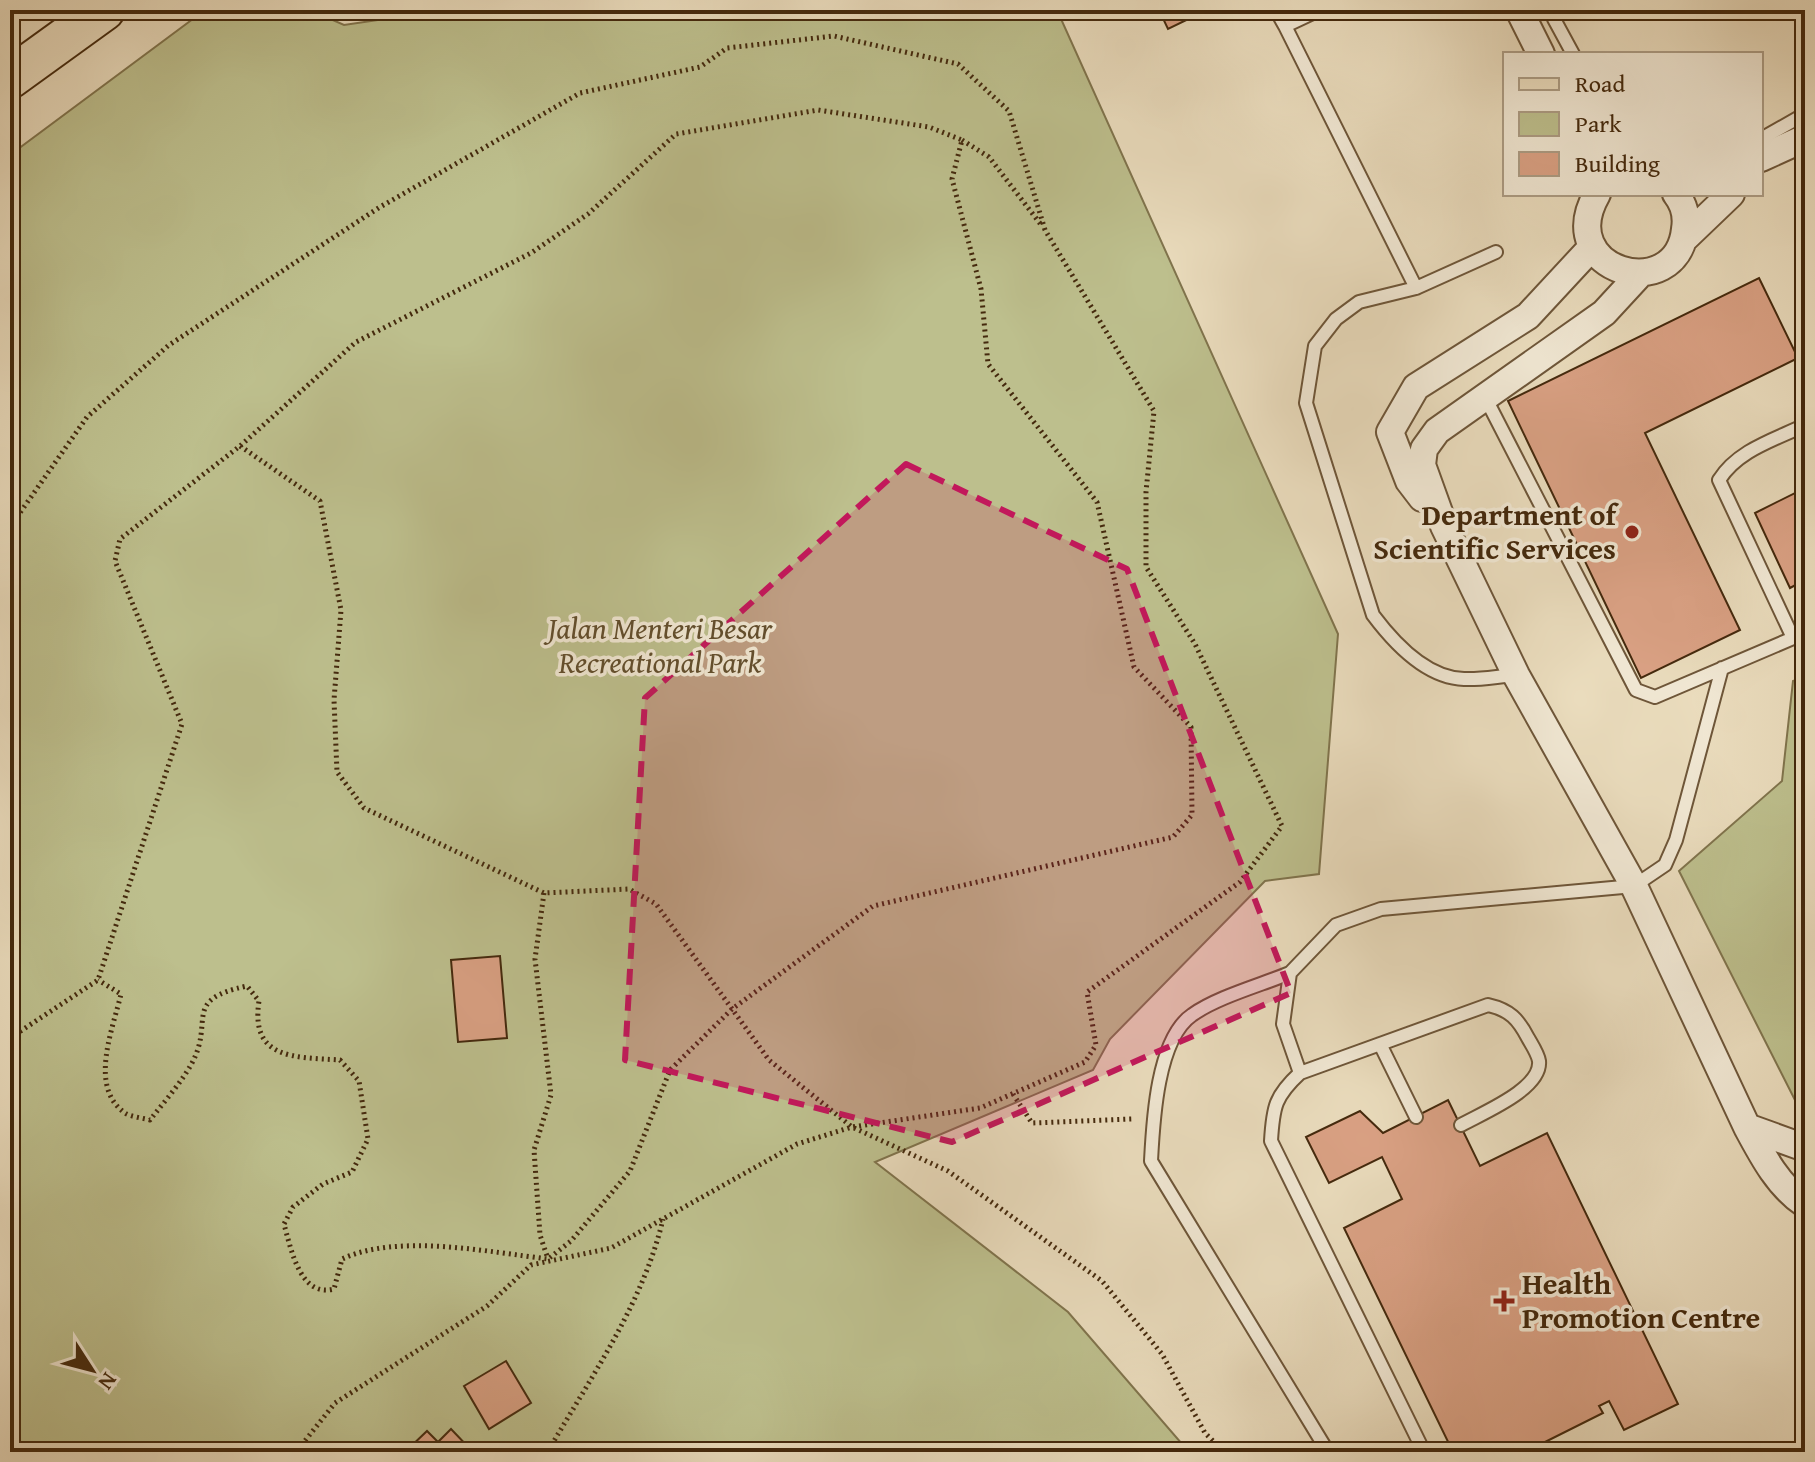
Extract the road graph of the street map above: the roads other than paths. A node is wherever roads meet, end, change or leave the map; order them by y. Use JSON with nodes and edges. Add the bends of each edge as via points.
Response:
{"nodes":[{"id":1,"x":104,"y":10,"type":"edge"},
{"id":2,"x":1276,"y":10,"type":"edge"},
{"id":3,"x":1319,"y":10,"type":"edge"},
{"id":4,"x":1519,"y":10,"type":"edge"},
{"id":5,"x":1556,"y":10,"type":"edge"},
{"id":6,"x":1285,"y":26,"type":"junction"},
{"id":7,"x":1540,"y":52,"type":"edge"},
{"id":8,"x":1572,"y":52,"type":"edge"},
{"id":9,"x":10,"y":78,"type":"edge"},
{"id":10,"x":1805,"y":114,"type":"edge"},
{"id":11,"x":1805,"y":138,"type":"edge"},
{"id":12,"x":1763,"y":153,"type":"edge"},
{"id":13,"x":1763,"y":154,"type":"edge"},
{"id":14,"x":1677,"y":196,"type":"edge"},
{"id":15,"x":1729,"y":196,"type":"edge"},
{"id":16,"x":1591,"y":199,"type":"edge"},
{"id":17,"x":1684,"y":239,"type":"junction"},
{"id":18,"x":1592,"y":247,"type":"junction"},
{"id":19,"x":1496,"y":252,"type":"dead end"},
{"id":20,"x":1640,"y":274,"type":"junction"},
{"id":21,"x":1416,"y":288,"type":"junction"},
{"id":22,"x":1485,"y":397,"type":"junction"},
{"id":23,"x":1805,"y":425,"type":"edge"},
{"id":24,"x":1444,"y":526,"type":"junction"},
{"id":25,"x":1799,"y":636,"type":"edge"},
{"id":26,"x":1722,"y":668,"type":"junction"},
{"id":27,"x":1516,"y":675,"type":"junction"},
{"id":28,"x":1634,"y":886,"type":"junction"},
{"id":29,"x":1290,"y":973,"type":"junction"},
{"id":30,"x":1380,"y":1044,"type":"junction"},
{"id":31,"x":1300,"y":1073,"type":"junction"},
{"id":32,"x":1416,"y":1117,"type":"dead end"},
{"id":33,"x":1461,"y":1125,"type":"dead end"},
{"id":34,"x":1747,"y":1127,"type":"junction"},
{"id":35,"x":1805,"y":1148,"type":"edge"},
{"id":36,"x":1805,"y":1204,"type":"edge"},
{"id":37,"x":1328,"y":1452,"type":"edge"},
{"id":38,"x":1424,"y":1452,"type":"edge"}],
"edges":[{"from":1,"to":9,"type":"main road"},
{"from":2,"to":6,"type":"lane"},
{"from":3,"to":6,"type":"lane"},
{"from":4,"to":7,"type":"street"},
{"from":5,"to":8,"type":"lane","via":[[1554,19]]},
{"from":6,"to":21,"type":"lane"},
{"from":10,"to":12,"type":"lane"},
{"from":11,"to":13,"type":"street"},
{"from":14,"to":17,"type":"street","via":[[1687,219]]},
{"from":15,"to":17,"type":"street"},
{"from":16,"to":18,"type":"street","via":[[1586,228]]},
{"from":17,"to":20,"type":"street","via":[[1659,269]]},
{"from":18,"to":20,"type":"street","via":[[1603,262]]},
{"from":18,"to":24,"type":"street","via":[[1528,316],[1416,387],[1390,432],[1409,481]]},
{"from":19,"to":21,"type":"lane"},
{"from":20,"to":22,"type":"street","via":[[1604,313]]},
{"from":21,"to":27,"type":"lane","via":[[1359,302],[1336,319],[1315,346],[1306,403],[1373,615],[1394,643],[1428,667],[1462,679]]},
{"from":22,"to":24,"type":"street","via":[[1437,431],[1424,449],[1422,465]]},
{"from":22,"to":26,"type":"lane","via":[[1636,690],[1655,697]]},
{"from":23,"to":25,"type":"lane","via":[[1743,454],[1719,480]]},
{"from":24,"to":27,"type":"street"},
{"from":25,"to":26,"type":"lane"},
{"from":26,"to":28,"type":"lane","via":[[1676,840],[1665,865]]},
{"from":27,"to":28,"type":"street"},
{"from":28,"to":29,"type":"lane","via":[[1381,909],[1336,925]]},
{"from":28,"to":34,"type":"street"},
{"from":29,"to":31,"type":"lane","via":[[1283,1024]]},
{"from":29,"to":37,"type":"lane","via":[[1190,1015],[1163,1057],[1151,1161]]},
{"from":30,"to":31,"type":"lane"},
{"from":30,"to":32,"type":"lane"},
{"from":30,"to":33,"type":"lane","via":[[1488,1005],[1519,1020],[1539,1059],[1538,1071],[1529,1086]]},
{"from":31,"to":38,"type":"lane","via":[[1280,1092],[1271,1141]]},
{"from":34,"to":35,"type":"street"},
{"from":34,"to":36,"type":"street","via":[[1766,1162]]}]}
